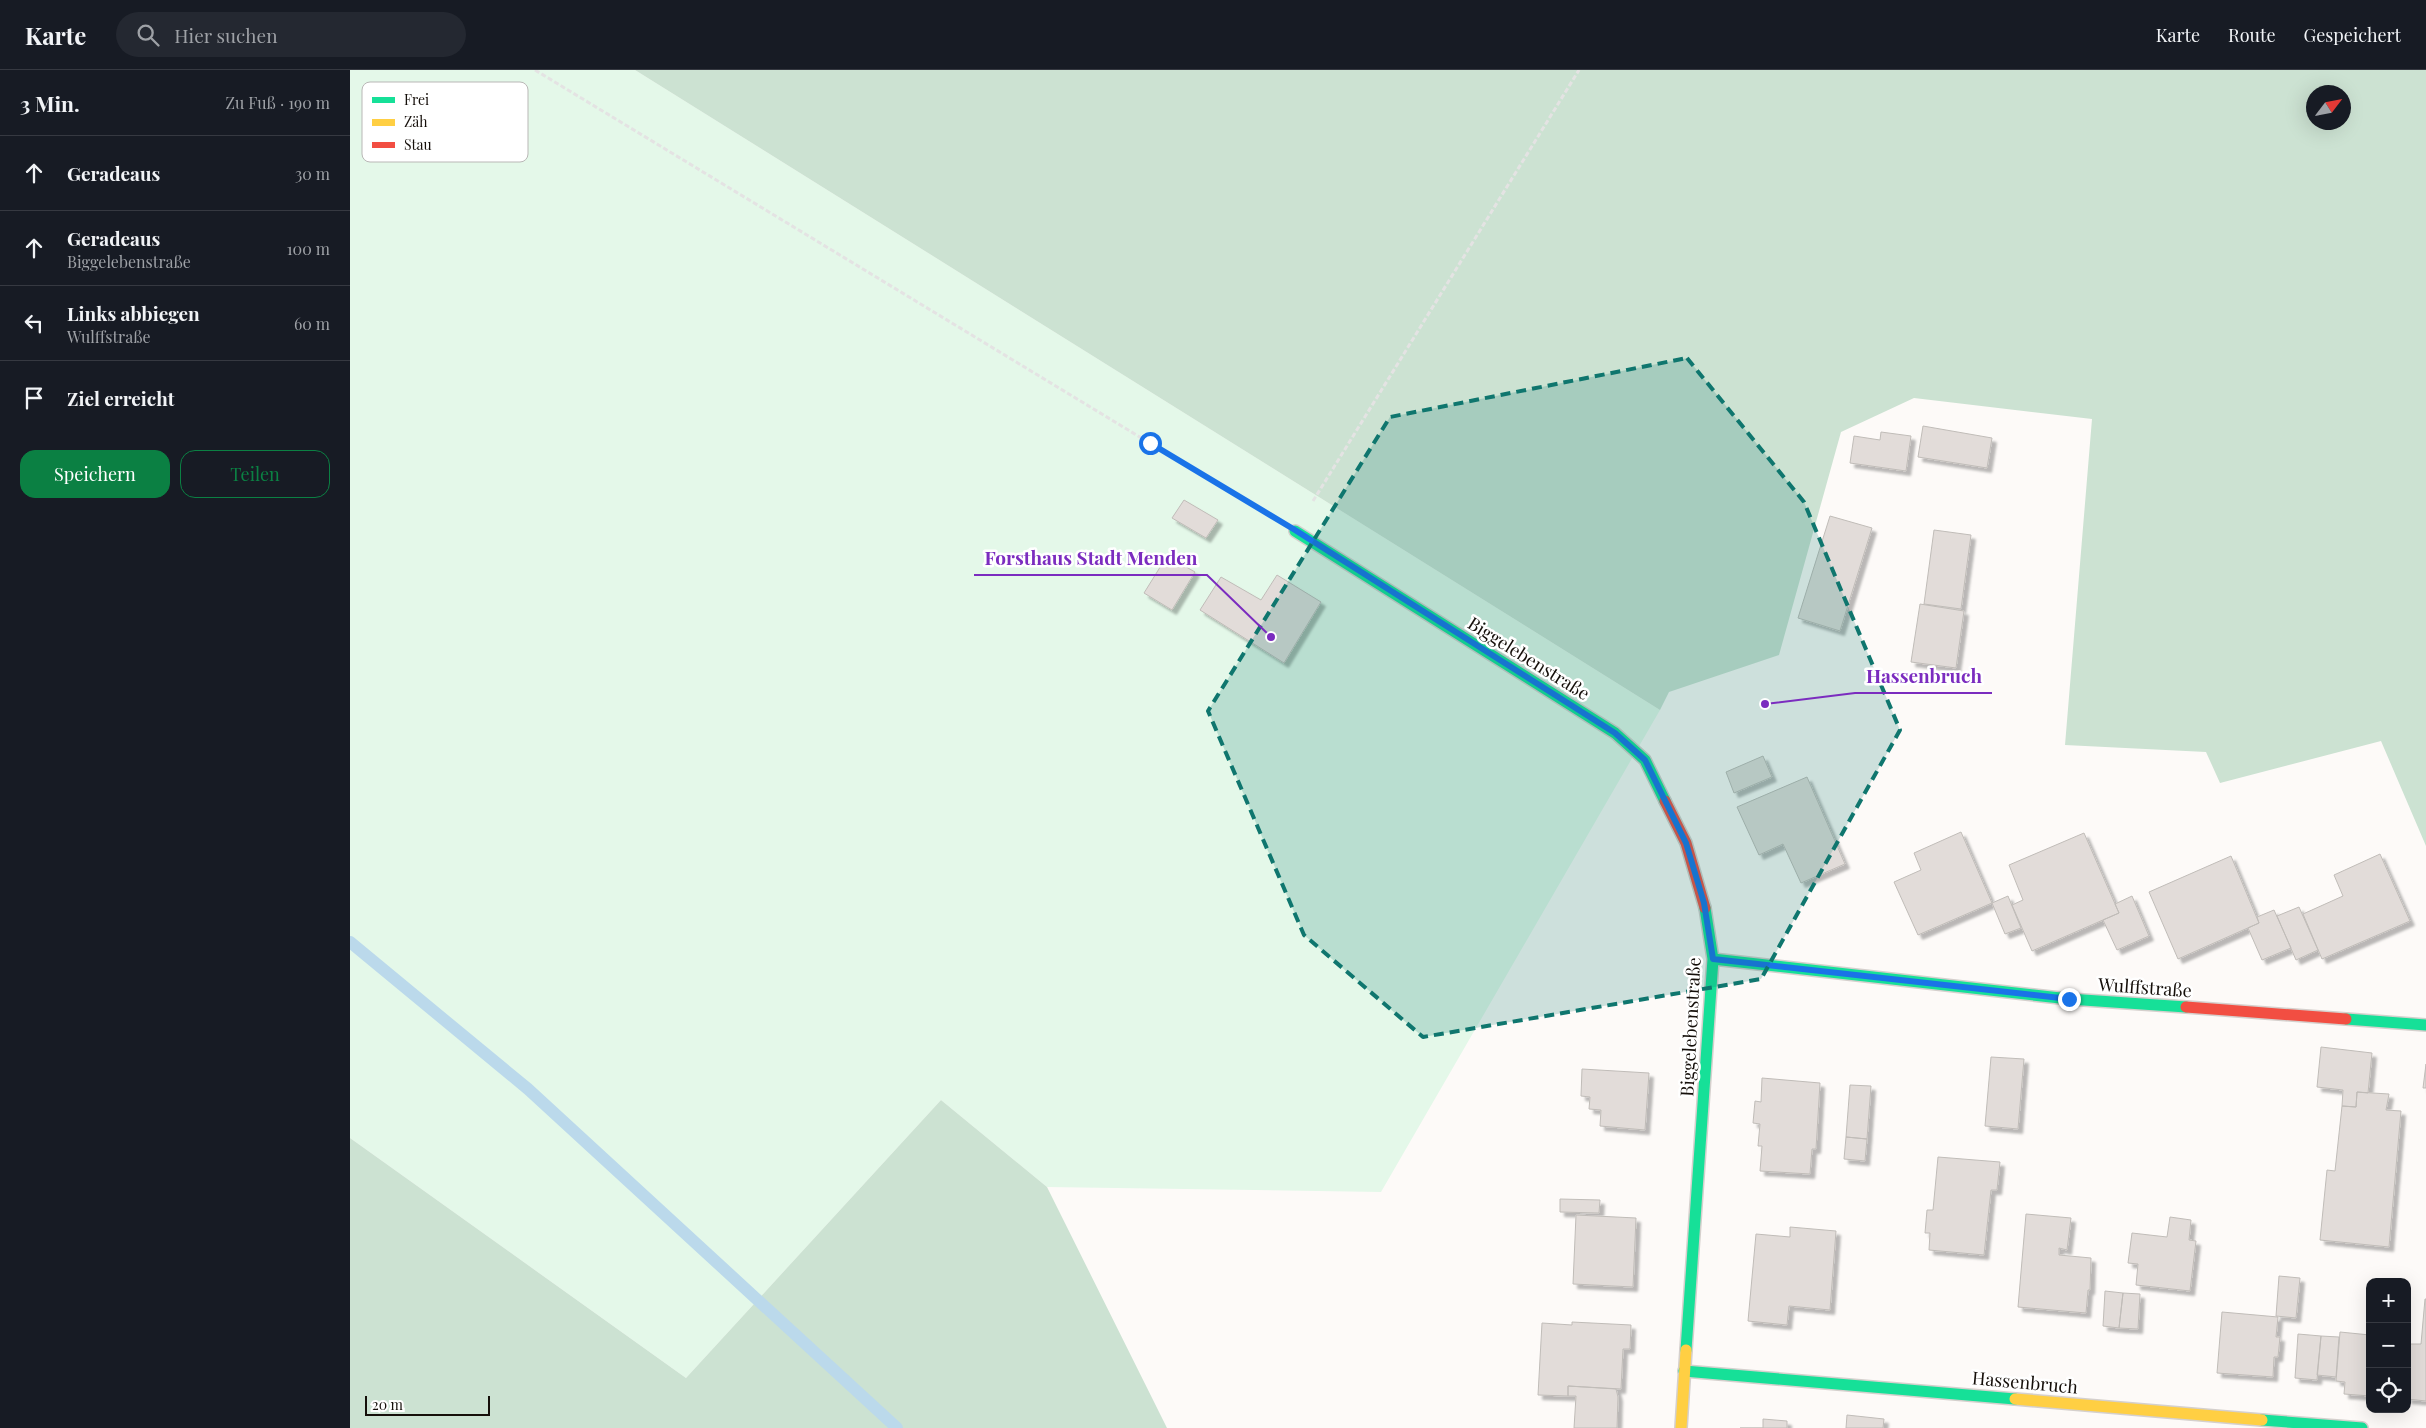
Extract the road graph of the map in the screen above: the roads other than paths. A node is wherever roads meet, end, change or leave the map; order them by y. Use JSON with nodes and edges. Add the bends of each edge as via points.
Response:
{"nodes":[{"id":1,"x":1295,"y":530,"type":"road end"},
{"id":2,"x":1713,"y":959,"type":"junction"},
{"id":3,"x":2426,"y":1025,"type":"edge"},
{"id":4,"x":1684,"y":1372,"type":"junction"},
{"id":5,"x":1681,"y":1428,"type":"edge"},
{"id":6,"x":2362,"y":1428,"type":"edge"}],
"edges":[{"from":1,"to":2,"type":"street","name":"Biggelebenstraße","via":[[1615,733],[1645,760],[1686,843],[1704,903]]},
{"from":2,"to":3,"type":"street","name":"Wulffstraße","via":[[2069,999]]},
{"from":2,"to":4,"type":"street","name":"Biggelebenstraße"},
{"from":4,"to":5,"type":"street","name":"Biggelebenstraße"},
{"from":4,"to":6,"type":"street","name":"Hassenbruch"}]}
